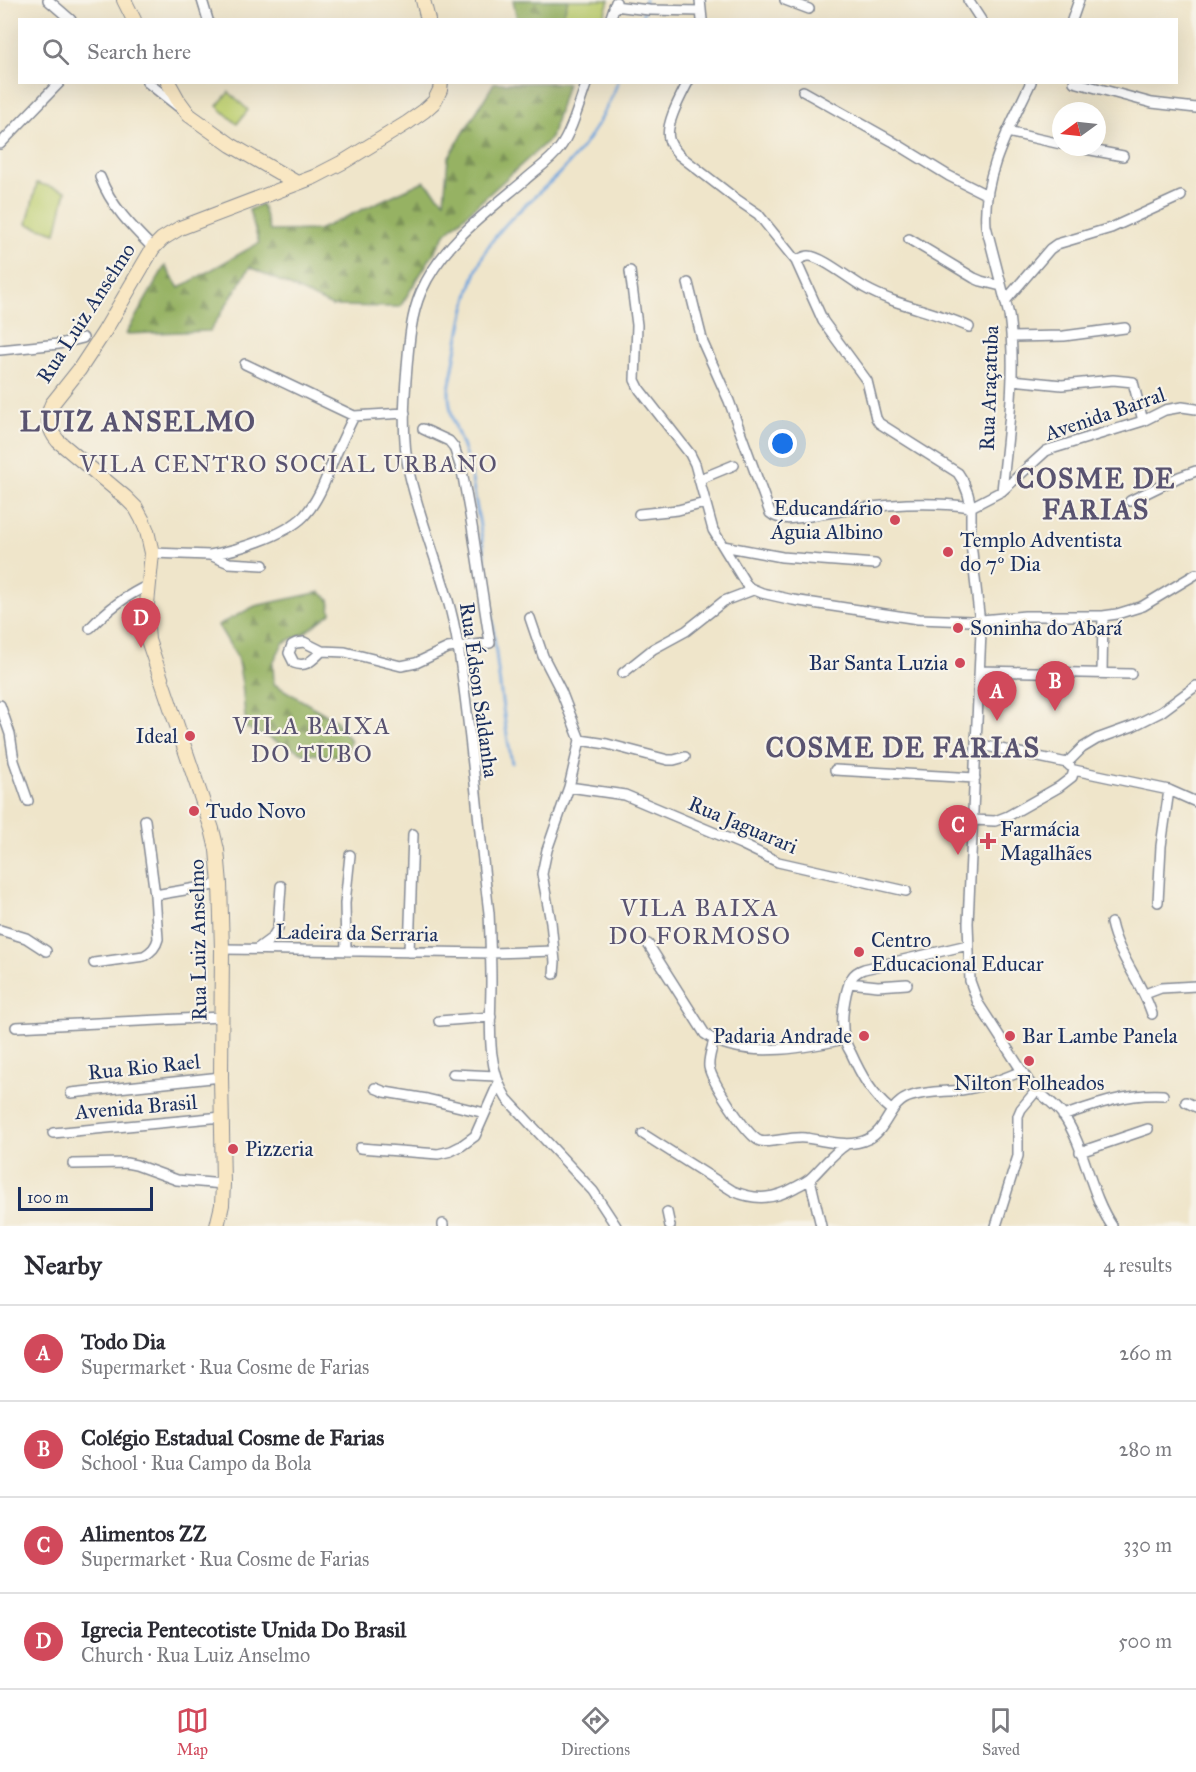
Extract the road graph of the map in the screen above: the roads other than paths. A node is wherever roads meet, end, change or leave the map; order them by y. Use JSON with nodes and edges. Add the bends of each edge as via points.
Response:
{"nodes":[{"id":1,"x":48,"y":0,"type":"edge"},
{"id":2,"x":124,"y":0,"type":"edge"},
{"id":3,"x":202,"y":0,"type":"edge"},
{"id":4,"x":423,"y":0,"type":"edge"},
{"id":5,"x":700,"y":0,"type":"edge"},
{"id":6,"x":785,"y":0,"type":"edge"},
{"id":7,"x":968,"y":0,"type":"edge"},
{"id":8,"x":1079,"y":0,"type":"edge"},
{"id":9,"x":615,"y":3,"type":"edge"},
{"id":10,"x":808,"y":9,"type":"dead end"},
{"id":11,"x":702,"y":15,"type":"edge"},
{"id":12,"x":69,"y":18,"type":"edge"},
{"id":13,"x":133,"y":18,"type":"edge"},
{"id":14,"x":207,"y":18,"type":"edge"},
{"id":15,"x":428,"y":18,"type":"edge"},
{"id":16,"x":611,"y":18,"type":"edge"},
{"id":17,"x":980,"y":18,"type":"edge"},
{"id":18,"x":1073,"y":18,"type":"edge"},
{"id":19,"x":58,"y":84,"type":"edge"},
{"id":20,"x":150,"y":84,"type":"edge"},
{"id":21,"x":169,"y":84,"type":"edge"},
{"id":22,"x":441,"y":84,"type":"edge"},
{"id":23,"x":586,"y":84,"type":"edge"},
{"id":24,"x":687,"y":84,"type":"edge"},
{"id":25,"x":1030,"y":84,"type":"edge"},
{"id":26,"x":1081,"y":84,"type":"edge"},
{"id":27,"x":803,"y":91,"type":"dead end"},
{"id":28,"x":1196,"y":108,"type":"edge"},
{"id":29,"x":189,"y":115,"type":"junction"},
{"id":30,"x":1007,"y":132,"type":"junction"},
{"id":31,"x":1052,"y":142,"type":"edge"},
{"id":32,"x":0,"y":144,"type":"edge"},
{"id":33,"x":1106,"y":153,"type":"edge"},
{"id":34,"x":1123,"y":156,"type":"dead end"},
{"id":35,"x":100,"y":177,"type":"dead end"},
{"id":36,"x":297,"y":183,"type":"junction"},
{"id":37,"x":987,"y":195,"type":"junction"},
{"id":38,"x":1181,"y":196,"type":"dead end"},
{"id":39,"x":909,"y":238,"type":"dead end"},
{"id":40,"x":153,"y":248,"type":"junction"},
{"id":41,"x":796,"y":261,"type":"junction"},
{"id":42,"x":630,"y":271,"type":"dead end"},
{"id":43,"x":688,"y":283,"type":"dead end"},
{"id":44,"x":1001,"y":286,"type":"junction"},
{"id":45,"x":1006,"y":300,"type":"junction"},
{"id":46,"x":969,"y":327,"type":"dead end"},
{"id":47,"x":1125,"y":328,"type":"dead end"},
{"id":48,"x":1011,"y":337,"type":"junction"},
{"id":49,"x":83,"y":338,"type":"dead end"},
{"id":50,"x":0,"y":350,"type":"edge"},
{"id":51,"x":245,"y":364,"type":"dead end"},
{"id":52,"x":1012,"y":380,"type":"junction"},
{"id":53,"x":1196,"y":409,"type":"edge"},
{"id":54,"x":405,"y":413,"type":"junction"},
{"id":55,"x":354,"y":416,"type":"junction"},
{"id":56,"x":1143,"y":421,"type":"junction"},
{"id":57,"x":423,"y":429,"type":"dead end"},
{"id":58,"x":734,"y":465,"type":"dead end"},
{"id":59,"x":1196,"y":471,"type":"edge"},
{"id":60,"x":700,"y":479,"type":"junction"},
{"id":61,"x":1002,"y":490,"type":"junction"},
{"id":62,"x":1130,"y":501,"type":"dead end"},
{"id":63,"x":705,"y":503,"type":"junction"},
{"id":64,"x":971,"y":507,"type":"junction"},
{"id":65,"x":639,"y":514,"type":"dead end"},
{"id":66,"x":723,"y":546,"type":"junction"},
{"id":67,"x":152,"y":553,"type":"junction"},
{"id":68,"x":210,"y":555,"type":"junction"},
{"id":69,"x":875,"y":564,"type":"dead end"},
{"id":70,"x":263,"y":565,"type":"dead end"},
{"id":71,"x":1196,"y":574,"type":"edge"},
{"id":72,"x":149,"y":585,"type":"junction"},
{"id":73,"x":753,"y":590,"type":"junction"},
{"id":74,"x":1102,"y":616,"type":"junction"},
{"id":75,"x":530,"y":618,"type":"dead end"},
{"id":76,"x":981,"y":620,"type":"junction"},
{"id":77,"x":90,"y":628,"type":"dead end"},
{"id":78,"x":458,"y":646,"type":"junction"},
{"id":79,"x":322,"y":651,"type":"dead end"},
{"id":80,"x":980,"y":671,"type":"junction"},
{"id":81,"x":623,"y":673,"type":"dead end"},
{"id":82,"x":1102,"y":673,"type":"junction"},
{"id":83,"x":1131,"y":674,"type":"dead end"},
{"id":84,"x":1196,"y":686,"type":"edge"},
{"id":85,"x":0,"y":705,"type":"edge"},
{"id":86,"x":580,"y":740,"type":"junction"},
{"id":87,"x":976,"y":744,"type":"junction"},
{"id":88,"x":685,"y":757,"type":"dead end"},
{"id":89,"x":1071,"y":767,"type":"junction"},
{"id":90,"x":835,"y":770,"type":"dead end"},
{"id":91,"x":975,"y":778,"type":"junction"},
{"id":92,"x":569,"y":787,"type":"junction"},
{"id":93,"x":1169,"y":790,"type":"junction"},
{"id":94,"x":28,"y":801,"type":"dead end"},
{"id":95,"x":1196,"y":802,"type":"edge"},
{"id":96,"x":145,"y":819,"type":"dead end"},
{"id":97,"x":973,"y":820,"type":"junction"},
{"id":98,"x":413,"y":834,"type":"dead end"},
{"id":99,"x":350,"y":855,"type":"dead end"},
{"id":100,"x":220,"y":884,"type":"junction"},
{"id":101,"x":281,"y":886,"type":"dead end"},
{"id":102,"x":906,"y":891,"type":"dead end"},
{"id":103,"x":155,"y":895,"type":"junction"},
{"id":104,"x":1158,"y":902,"type":"dead end"},
{"id":105,"x":1112,"y":923,"type":"dead end"},
{"id":106,"x":0,"y":930,"type":"edge"},
{"id":107,"x":648,"y":944,"type":"dead end"},
{"id":108,"x":968,"y":945,"type":"junction"},
{"id":109,"x":222,"y":949,"type":"junction"},
{"id":110,"x":257,"y":949,"type":"junction"},
{"id":111,"x":46,"y":951,"type":"dead end"},
{"id":112,"x":346,"y":951,"type":"junction"},
{"id":113,"x":554,"y":951,"type":"junction"},
{"id":114,"x":409,"y":952,"type":"junction"},
{"id":115,"x":491,"y":953,"type":"junction"},
{"id":116,"x":94,"y":963,"type":"dead end"},
{"id":117,"x":554,"y":974,"type":"dead end"},
{"id":118,"x":849,"y":982,"type":"junction"},
{"id":119,"x":907,"y":984,"type":"dead end"},
{"id":120,"x":1196,"y":986,"type":"edge"},
{"id":121,"x":1145,"y":994,"type":"junction"},
{"id":122,"x":1152,"y":1014,"type":"dead end"},
{"id":123,"x":221,"y":1017,"type":"junction"},
{"id":124,"x":491,"y":1017,"type":"junction"},
{"id":125,"x":439,"y":1020,"type":"dead end"},
{"id":126,"x":16,"y":1027,"type":"dead end"},
{"id":127,"x":844,"y":1039,"type":"junction"},
{"id":128,"x":714,"y":1040,"type":"junction"},
{"id":129,"x":1022,"y":1071,"type":"junction"},
{"id":130,"x":453,"y":1074,"type":"dead end"},
{"id":131,"x":221,"y":1077,"type":"junction"},
{"id":132,"x":497,"y":1080,"type":"junction"},
{"id":133,"x":375,"y":1088,"type":"dead end"},
{"id":134,"x":1036,"y":1091,"type":"junction"},
{"id":135,"x":71,"y":1093,"type":"dead end"},
{"id":136,"x":1163,"y":1095,"type":"dead end"},
{"id":137,"x":1186,"y":1102,"type":"dead end"},
{"id":138,"x":1196,"y":1107,"type":"edge"},
{"id":139,"x":891,"y":1110,"type":"junction"},
{"id":140,"x":485,"y":1113,"type":"junction"},
{"id":141,"x":1064,"y":1116,"type":"junction"},
{"id":142,"x":222,"y":1117,"type":"junction"},
{"id":143,"x":1148,"y":1129,"type":"dead end"},
{"id":144,"x":53,"y":1133,"type":"dead end"},
{"id":145,"x":643,"y":1134,"type":"dead end"},
{"id":146,"x":847,"y":1144,"type":"junction"},
{"id":147,"x":360,"y":1148,"type":"dead end"},
{"id":148,"x":1080,"y":1152,"type":"junction"},
{"id":149,"x":73,"y":1164,"type":"dead end"},
{"id":150,"x":810,"y":1179,"type":"junction"},
{"id":151,"x":223,"y":1184,"type":"junction"},
{"id":152,"x":666,"y":1212,"type":"dead end"},
{"id":153,"x":218,"y":1226,"type":"edge"},
{"id":154,"x":616,"y":1226,"type":"edge"},
{"id":155,"x":670,"y":1226,"type":"edge"},
{"id":156,"x":821,"y":1226,"type":"edge"},
{"id":157,"x":996,"y":1226,"type":"edge"},
{"id":158,"x":1112,"y":1226,"type":"edge"}],
"edges":[{"from":1,"to":12,"type":"street"},
{"from":2,"to":13,"type":"street"},
{"from":3,"to":14,"type":"street"},
{"from":4,"to":15,"type":"street"},
{"from":5,"to":11,"type":"street"},
{"from":6,"to":10,"type":"street"},
{"from":7,"to":17,"type":"street"},
{"from":8,"to":18,"type":"street"},
{"from":9,"to":11,"type":"street"},
{"from":9,"to":16,"type":"street"},
{"from":19,"to":32,"type":"street"},
{"from":20,"to":29,"type":"street"},
{"from":21,"to":29,"type":"street"},
{"from":22,"to":36,"type":"street","name":"Rua Luiz Anselmo","via":[[434,102],[407,123],[345,161]]},
{"from":23,"to":54,"type":"street","name":"Rua Édson Saldanha","via":[[560,149],[459,237],[427,280],[411,329]]},
{"from":24,"to":41,"type":"street","via":[[669,129],[672,147],[758,214]]},
{"from":25,"to":30,"type":"street","name":"Rua Araçatuba"},
{"from":26,"to":28,"type":"street","via":[[1152,103]]},
{"from":27,"to":37,"type":"street"},
{"from":29,"to":36,"type":"street","via":[[231,145]]},
{"from":30,"to":31,"type":"street"},
{"from":30,"to":37,"type":"street","name":"Rua Araçatuba"},
{"from":33,"to":34,"type":"street"},
{"from":35,"to":40,"type":"street","via":[[126,221]]},
{"from":36,"to":40,"type":"street","name":"Rua Luiz Anselmo","via":[[180,228]]},
{"from":37,"to":44,"type":"street","name":"Rua Araçatuba","via":[[986,226]]},
{"from":38,"to":45,"type":"street","via":[[1111,228],[1058,244],[1042,256]]},
{"from":39,"to":44,"type":"street","via":[[974,278]]},
{"from":40,"to":67,"type":"street","name":"Rua Luiz Anselmo","via":[[104,332],[49,411],[51,430],[58,441],[136,508]]},
{"from":41,"to":46,"type":"street","via":[[806,256],[818,258],[882,297]]},
{"from":41,"to":64,"type":"street","via":[[823,321],[867,381],[879,423],[958,473]]},
{"from":42,"to":60,"type":"street","via":[[637,325],[635,380],[690,454]]},
{"from":43,"to":64,"type":"street","via":[[703,344],[773,516],[797,518],[889,504]]},
{"from":44,"to":45,"type":"street","name":"Rua Araçatuba"},
{"from":45,"to":48,"type":"street","name":"Rua Araçatuba"},
{"from":47,"to":48,"type":"street","via":[[1064,336]]},
{"from":48,"to":52,"type":"street","name":"Rua Araçatuba"},
{"from":49,"to":50,"type":"street"},
{"from":51,"to":55,"type":"street"},
{"from":52,"to":56,"type":"street","via":[[1062,385],[1132,382]]},
{"from":52,"to":61,"type":"street","name":"Rua Araçatuba"},
{"from":53,"to":56,"type":"street","name":"Avenida Barral","via":[[1173,408]]},
{"from":54,"to":55,"type":"street"},
{"from":54,"to":78,"type":"street","name":"Rua Édson Saldanha","via":[[409,470]]},
{"from":55,"to":68,"type":"street","via":[[326,480],[304,515],[268,537]]},
{"from":56,"to":61,"type":"street","name":"Avenida Barral","via":[[1046,451]]},
{"from":57,"to":78,"type":"street","via":[[454,447],[472,526],[490,643]]},
{"from":58,"to":60,"type":"street"},
{"from":59,"to":62,"type":"street"},
{"from":60,"to":63,"type":"street"},
{"from":61,"to":64,"type":"street","name":"Avenida Barral"},
{"from":63,"to":65,"type":"street"},
{"from":63,"to":66,"type":"street","via":[[710,524]]},
{"from":64,"to":76,"type":"street","via":[[971,543]]},
{"from":66,"to":69,"type":"street","via":[[782,557]]},
{"from":66,"to":73,"type":"street"},
{"from":67,"to":68,"type":"street"},
{"from":67,"to":72,"type":"street","name":"Rua Luiz Anselmo"},
{"from":68,"to":70,"type":"street","via":[[229,562]]},
{"from":71,"to":74,"type":"street","via":[[1143,606]]},
{"from":72,"to":77,"type":"street","via":[[125,598]]},
{"from":72,"to":100,"type":"street","name":"Rua Luiz Anselmo","via":[[148,640],[214,837]]},
{"from":73,"to":76,"type":"street","via":[[918,619]]},
{"from":73,"to":81,"type":"street","via":[[724,601]]},
{"from":74,"to":76,"type":"street"},
{"from":74,"to":82,"type":"street"},
{"from":75,"to":86,"type":"street"},
{"from":76,"to":80,"type":"street"},
{"from":78,"to":79,"type":"street","via":[[409,666]]},
{"from":78,"to":115,"type":"street","name":"Rua Édson Saldanha"},
{"from":80,"to":82,"type":"street"},
{"from":80,"to":87,"type":"street"},
{"from":82,"to":83,"type":"street"},
{"from":84,"to":89,"type":"street","via":[[1161,712],[1082,748]]},
{"from":85,"to":94,"type":"street"},
{"from":86,"to":88,"type":"street","via":[[674,760]]},
{"from":86,"to":92,"type":"street"},
{"from":87,"to":89,"type":"street"},
{"from":87,"to":91,"type":"street"},
{"from":89,"to":93,"type":"street"},
{"from":89,"to":97,"type":"street","via":[[1072,777],[1008,816],[995,821]]},
{"from":90,"to":91,"type":"street"},
{"from":91,"to":97,"type":"street"},
{"from":92,"to":102,"type":"street","name":"Rua Jaguarari","via":[[625,795],[778,862]]},
{"from":92,"to":113,"type":"street","via":[[542,874]]},
{"from":93,"to":95,"type":"street"},
{"from":93,"to":104,"type":"street"},
{"from":96,"to":103,"type":"street"},
{"from":97,"to":108,"type":"street"},
{"from":98,"to":114,"type":"street"},
{"from":99,"to":112,"type":"street"},
{"from":100,"to":103,"type":"street"},
{"from":100,"to":109,"type":"street","name":"Rua Luiz Anselmo"},
{"from":101,"to":110,"type":"street","via":[[278,928]]},
{"from":103,"to":116,"type":"street","via":[[157,945],[144,956]]},
{"from":105,"to":121,"type":"street","via":[[1116,941]]},
{"from":106,"to":111,"type":"street","via":[[26,938]]},
{"from":107,"to":128,"type":"street","via":[[705,1034]]},
{"from":108,"to":118,"type":"street","via":[[857,971]]},
{"from":108,"to":129,"type":"street","via":[[973,992]]},
{"from":109,"to":110,"type":"street","name":"Ladeira da Serraria"},
{"from":109,"to":123,"type":"street","name":"Rua Luiz Anselmo"},
{"from":110,"to":112,"type":"street","name":"Ladeira da Serraria"},
{"from":112,"to":114,"type":"street","name":"Ladeira da Serraria"},
{"from":113,"to":115,"type":"street","name":"Ladeira da Serraria"},
{"from":113,"to":117,"type":"street"},
{"from":114,"to":115,"type":"street","name":"Ladeira da Serraria"},
{"from":115,"to":124,"type":"street","name":"Rua Édson Saldanha"},
{"from":118,"to":119,"type":"street"},
{"from":118,"to":127,"type":"street","via":[[843,1011]]},
{"from":120,"to":121,"type":"street","via":[[1161,988]]},
{"from":121,"to":122,"type":"street"},
{"from":123,"to":126,"type":"street"},
{"from":123,"to":131,"type":"street","name":"Rua Luiz Anselmo"},
{"from":124,"to":125,"type":"street"},
{"from":124,"to":132,"type":"street","name":"Rua Édson Saldanha"},
{"from":127,"to":128,"type":"street","via":[[772,1049]]},
{"from":127,"to":139,"type":"street","via":[[872,1092]]},
{"from":128,"to":146,"type":"street","via":[[709,1058],[712,1077],[754,1138],[764,1142],[802,1137]]},
{"from":129,"to":134,"type":"street"},
{"from":129,"to":139,"type":"street","via":[[986,1085],[911,1096]]},
{"from":130,"to":132,"type":"street"},
{"from":131,"to":135,"type":"street","name":"Rua Rio Rael"},
{"from":131,"to":142,"type":"street","name":"Rua Luiz Anselmo"},
{"from":132,"to":140,"type":"street"},
{"from":132,"to":154,"type":"street","via":[[507,1099],[593,1191]]},
{"from":133,"to":140,"type":"street"},
{"from":134,"to":141,"type":"street"},
{"from":134,"to":157,"type":"street","via":[[1018,1116],[1018,1156]]},
{"from":136,"to":141,"type":"street","via":[[1114,1099]]},
{"from":137,"to":138,"type":"street"},
{"from":139,"to":146,"type":"street","via":[[879,1132],[861,1142]]},
{"from":140,"to":147,"type":"street","via":[[475,1136],[451,1151],[438,1154]]},
{"from":141,"to":148,"type":"street"},
{"from":142,"to":144,"type":"street","name":"Avenida Brasil"},
{"from":142,"to":151,"type":"street","name":"Rua Luiz Anselmo"},
{"from":143,"to":148,"type":"street"},
{"from":145,"to":150,"type":"street","via":[[744,1196],[773,1198]]},
{"from":146,"to":150,"type":"street"},
{"from":148,"to":158,"type":"street","via":[[1099,1204]]},
{"from":149,"to":151,"type":"street","via":[[126,1163],[177,1180]]},
{"from":150,"to":156,"type":"street"},
{"from":151,"to":153,"type":"street","name":"Rua Luiz Anselmo"},
{"from":152,"to":155,"type":"street"}]}
